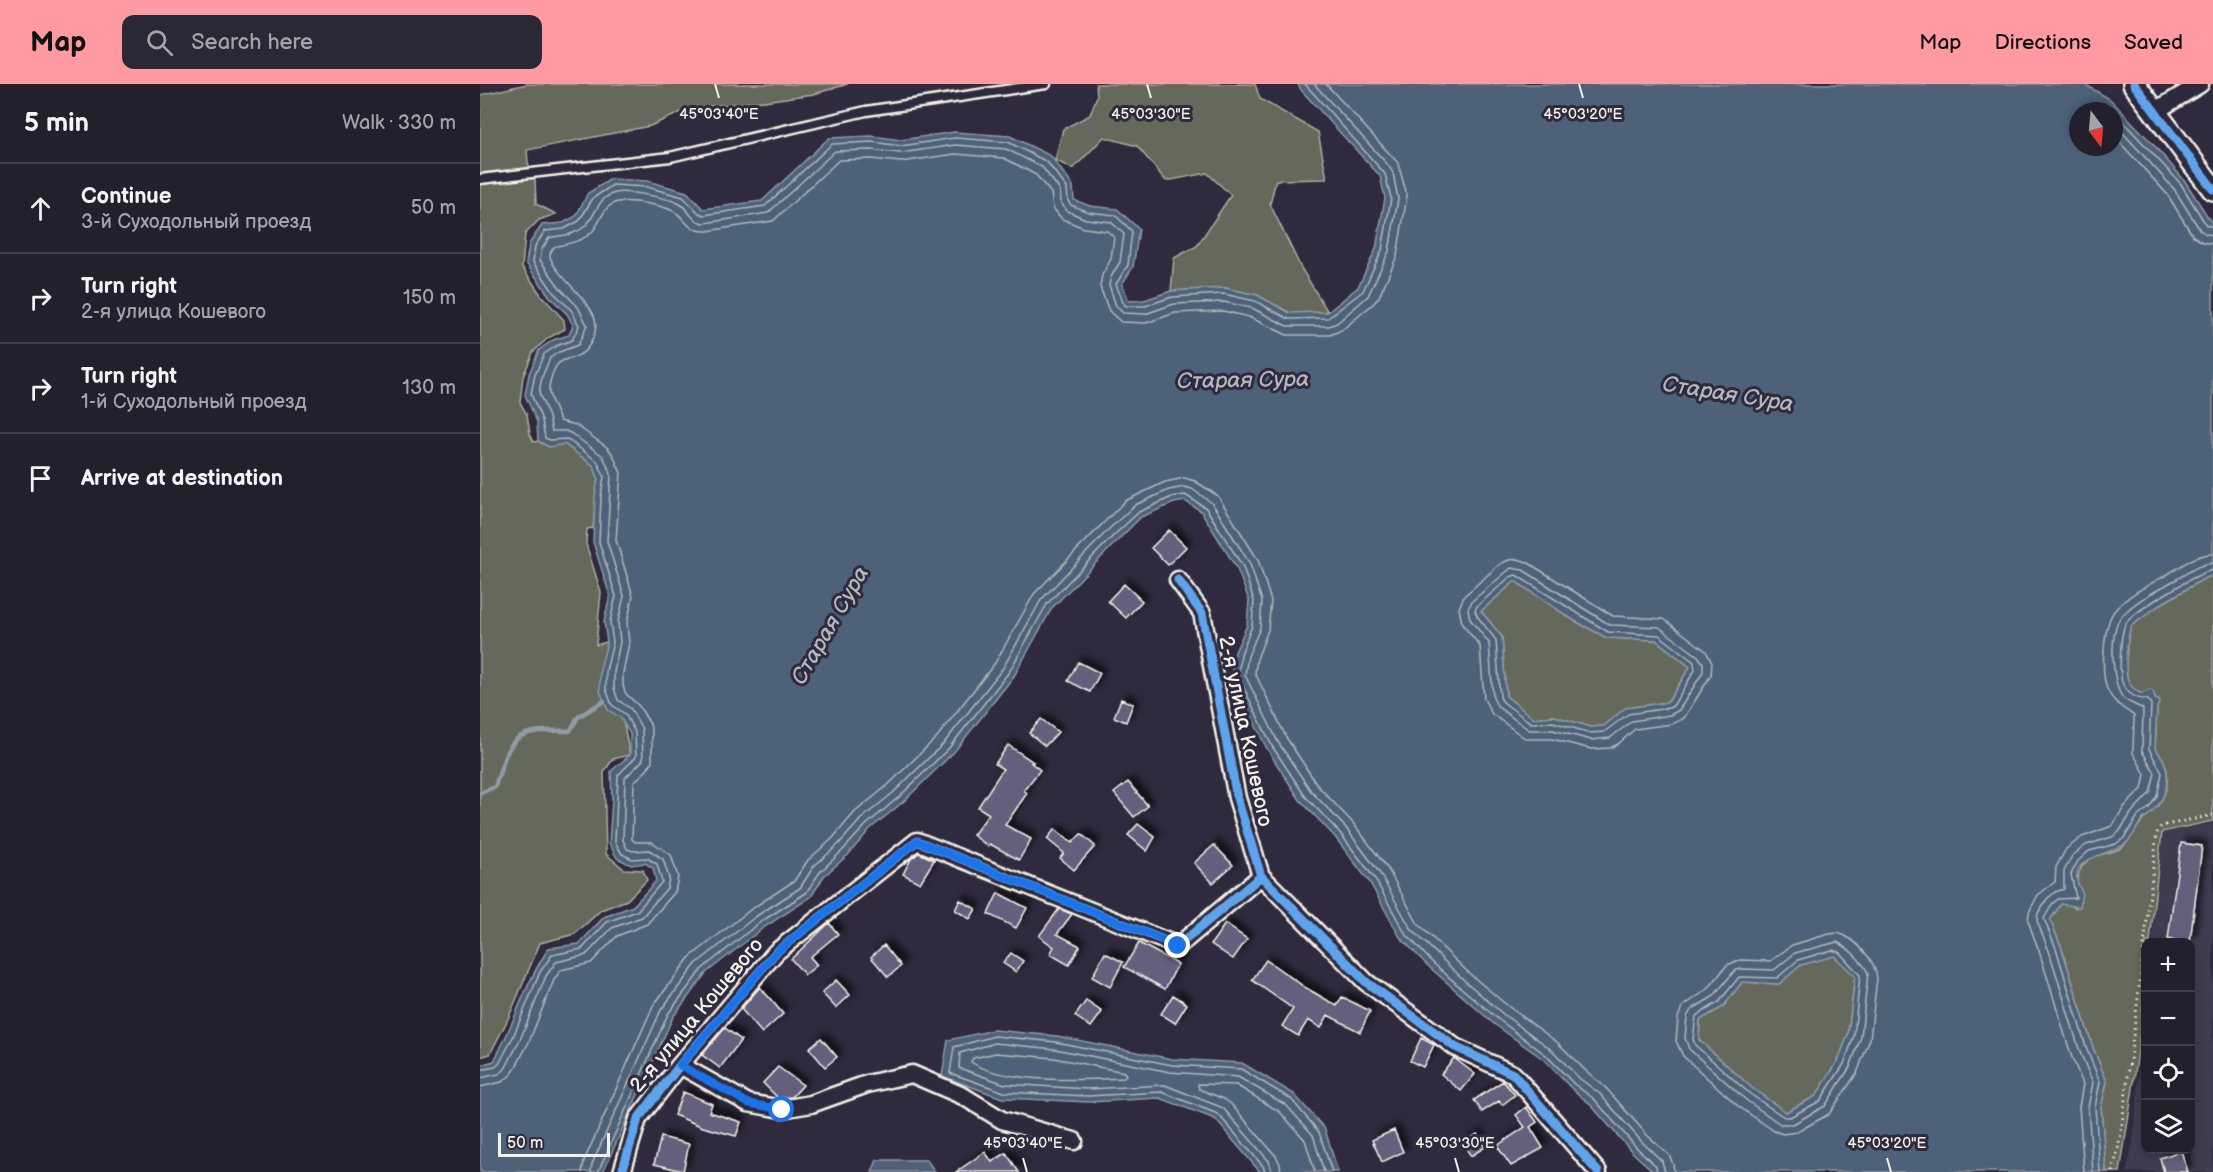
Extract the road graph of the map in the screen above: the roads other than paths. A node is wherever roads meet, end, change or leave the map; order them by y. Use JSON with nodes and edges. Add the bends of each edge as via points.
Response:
{"nodes":[{"id":1,"x":1046,"y":84,"type":"edge"},
{"id":2,"x":2134,"y":84,"type":"edge"},
{"id":3,"x":2200,"y":84,"type":"edge"},
{"id":4,"x":2154,"y":112,"type":"junction"},
{"id":5,"x":480,"y":179,"type":"edge"},
{"id":6,"x":2213,"y":189,"type":"edge"},
{"id":7,"x":1178,"y":580,"type":"dead end"},
{"id":8,"x":1261,"y":876,"type":"junction"},
{"id":9,"x":680,"y":1065,"type":"junction"},
{"id":10,"x":1074,"y":1141,"type":"dead end"},
{"id":11,"x":622,"y":1172,"type":"edge"},
{"id":12,"x":1598,"y":1172,"type":"edge"}],
"edges":[{"from":1,"to":5,"type":"lane","via":[[866,111],[670,157]]},
{"from":2,"to":4,"type":"street"},
{"from":3,"to":4,"type":"street"},
{"from":4,"to":6,"type":"street"},
{"from":7,"to":8,"type":"street","name":"2-я улица Кошевого","via":[[1202,613],[1237,798]]},
{"from":8,"to":9,"type":"street","name":"2-я улица Кошевого","via":[[1178,946],[917,841],[776,952]]},
{"from":8,"to":12,"type":"street","name":"2-я улица Кошевого","via":[[1366,982],[1455,1047],[1513,1074]]},
{"from":9,"to":10,"type":"street","via":[[748,1103],[782,1110],[912,1074],[963,1096],[1002,1120]]},
{"from":9,"to":11,"type":"street","name":"2-я улица Кошевого","via":[[638,1119]]}]}
